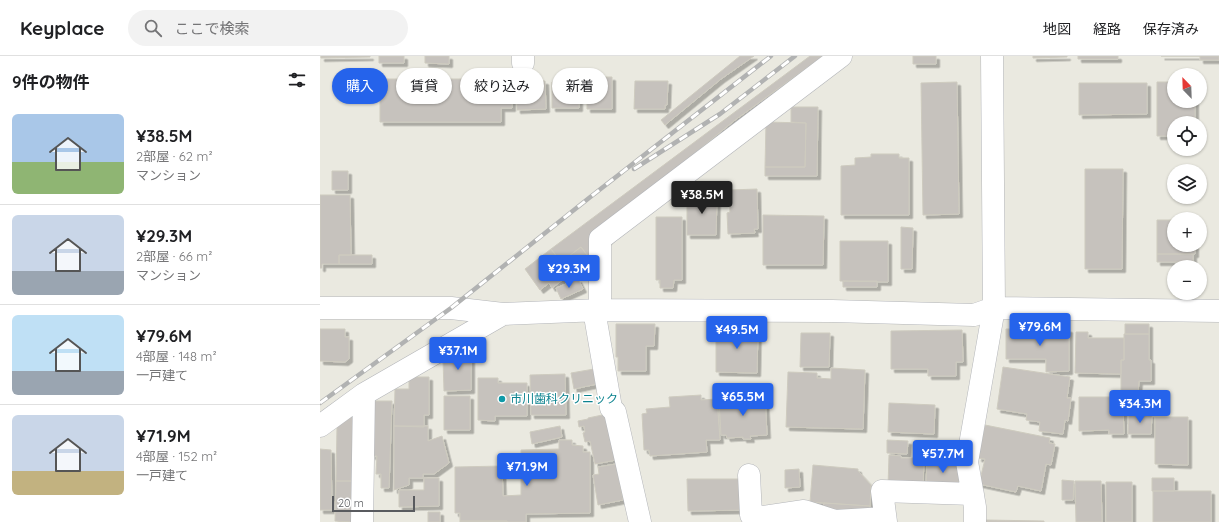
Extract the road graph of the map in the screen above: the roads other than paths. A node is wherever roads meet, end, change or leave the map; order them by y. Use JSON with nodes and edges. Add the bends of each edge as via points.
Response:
{"nodes":[{"id":1,"x":841,"y":56,"type":"edge"},
{"id":2,"x":992,"y":56,"type":"edge"},
{"id":3,"x":320,"y":308,"type":"edge"},
{"id":4,"x":994,"y":308,"type":"junction"},
{"id":5,"x":597,"y":310,"type":"junction"},
{"id":6,"x":1219,"y":310,"type":"edge"},
{"id":7,"x":503,"y":314,"type":"junction"},
{"id":8,"x":364,"y":394,"type":"junction"},
{"id":9,"x":320,"y":426,"type":"edge"},
{"id":10,"x":749,"y":475,"type":"dead end"},
{"id":11,"x":973,"y":494,"type":"junction"},
{"id":12,"x":755,"y":520,"type":"edge"},
{"id":13,"x":885,"y":520,"type":"edge"},
{"id":14,"x":362,"y":522,"type":"edge"},
{"id":15,"x":640,"y":522,"type":"edge"},
{"id":16,"x":975,"y":522,"type":"edge"}],
"edges":[{"from":1,"to":5,"type":"street","via":[[600,239]]},
{"from":2,"to":4,"type":"street"},
{"from":3,"to":7,"type":"street","via":[[452,308]]},
{"from":4,"to":5,"type":"street","via":[[974,315],[832,311]]},
{"from":4,"to":6,"type":"street"},
{"from":4,"to":11,"type":"street","via":[[967,462]]},
{"from":5,"to":7,"type":"street"},
{"from":5,"to":15,"type":"street","via":[[611,408],[616,412]]},
{"from":7,"to":8,"type":"street"},
{"from":8,"to":9,"type":"street"},
{"from":8,"to":14,"type":"street"},
{"from":10,"to":12,"type":"street","via":[[751,515]]},
{"from":11,"to":13,"type":"street","via":[[882,491]]},
{"from":11,"to":16,"type":"street"},
{"from":12,"to":13,"type":"street","via":[[804,511],[835,521]]}]}
